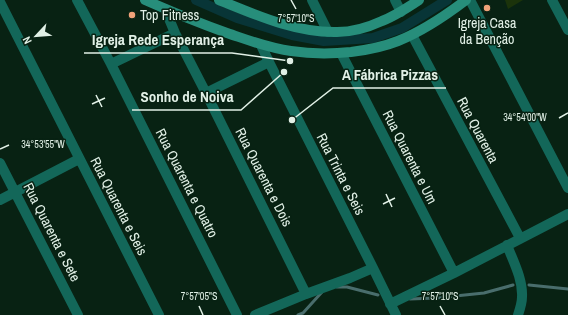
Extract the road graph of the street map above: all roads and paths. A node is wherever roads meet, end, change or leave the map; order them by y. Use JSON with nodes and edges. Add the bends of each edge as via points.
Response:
{"nodes":[{"id":1,"x":77,"y":0,"type":"edge"},
{"id":2,"x":145,"y":0,"type":"edge"},
{"id":3,"x":219,"y":0,"type":"edge"},
{"id":4,"x":312,"y":0,"type":"edge"},
{"id":5,"x":395,"y":0,"type":"edge"},
{"id":6,"x":419,"y":0,"type":"edge"},
{"id":7,"x":466,"y":0,"type":"edge"},
{"id":8,"x":470,"y":0,"type":"edge"},
{"id":9,"x":552,"y":0,"type":"edge"},
{"id":10,"x":0,"y":2,"type":"edge"},
{"id":11,"x":165,"y":9,"type":"junction"},
{"id":12,"x":401,"y":12,"type":"junction"},
{"id":13,"x":568,"y":30,"type":"edge"},
{"id":14,"x":328,"y":32,"type":"junction"},
{"id":15,"x":175,"y":33,"type":"junction"},
{"id":16,"x":412,"y":35,"type":"junction"},
{"id":17,"x":261,"y":45,"type":"junction"},
{"id":18,"x":341,"y":53,"type":"junction"},
{"id":19,"x":269,"y":62,"type":"junction"},
{"id":20,"x":111,"y":64,"type":"junction"},
{"id":21,"x":206,"y":93,"type":"junction"},
{"id":22,"x":79,"y":159,"type":"junction"},
{"id":23,"x":0,"y":163,"type":"edge"},
{"id":24,"x":568,"y":188,"type":"edge"},
{"id":25,"x":15,"y":193,"type":"junction"},
{"id":26,"x":0,"y":200,"type":"edge"},
{"id":27,"x":567,"y":217,"type":"edge"},
{"id":28,"x":520,"y":238,"type":"junction"},
{"id":29,"x":507,"y":245,"type":"junction"},
{"id":30,"x":373,"y":268,"type":"junction"},
{"id":31,"x":454,"y":273,"type":"junction"},
{"id":32,"x":306,"y":294,"type":"junction"},
{"id":33,"x":392,"y":312,"type":"edge"},
{"id":34,"x":78,"y":315,"type":"edge"},
{"id":35,"x":159,"y":315,"type":"edge"},
{"id":36,"x":237,"y":315,"type":"edge"},
{"id":37,"x":255,"y":315,"type":"edge"},
{"id":38,"x":518,"y":315,"type":"edge"}],
"edges":[{"from":1,"to":20,"type":"street","name":"Rua Quarenta e Quatro"},
{"from":2,"to":11,"type":"main road"},
{"from":3,"to":14,"type":"main road","via":[[273,21],[307,30]]},
{"from":4,"to":14,"type":"street"},
{"from":5,"to":12,"type":"street"},
{"from":6,"to":12,"type":"main road"},
{"from":7,"to":16,"type":"main road"},
{"from":8,"to":24,"type":"street"},
{"from":9,"to":13,"type":"street"},
{"from":10,"to":22,"type":"street","name":"Rua Quarenta e Seis"},
{"from":11,"to":15,"type":"street","name":"Rua Quarenta e Dois"},
{"from":11,"to":17,"type":"main road"},
{"from":12,"to":14,"type":"main road","via":[[362,28]]},
{"from":15,"to":20,"type":"street"},
{"from":15,"to":21,"type":"street","name":"Rua Quarenta e Dois"},
{"from":16,"to":18,"type":"main road","via":[[382,47]]},
{"from":16,"to":28,"type":"street","name":"Rua Quarenta"},
{"from":17,"to":18,"type":"main road","via":[[290,52]]},
{"from":17,"to":19,"type":"street","name":"Rua Trinta e Seis"},
{"from":18,"to":31,"type":"street","name":"Rua Quarenta e Um"},
{"from":19,"to":21,"type":"street"},
{"from":19,"to":30,"type":"street","name":"Rua Trinta e Seis"},
{"from":20,"to":36,"type":"street","name":"Rua Quarenta e Quatro"},
{"from":21,"to":32,"type":"street","name":"Rua Quarenta e Dois"},
{"from":22,"to":25,"type":"street"},
{"from":22,"to":35,"type":"street","name":"Rua Quarenta e Seis"},
{"from":23,"to":25,"type":"street","name":"Rua Quarenta e Sete"},
{"from":25,"to":26,"type":"street"},
{"from":25,"to":34,"type":"street","name":"Rua Quarenta e Sete"},
{"from":27,"to":28,"type":"street"},
{"from":28,"to":29,"type":"street"},
{"from":29,"to":31,"type":"street"},
{"from":29,"to":38,"type":"street","via":[[521,285],[522,296]]},
{"from":30,"to":32,"type":"street"},
{"from":30,"to":33,"type":"street","name":"Rua Trinta e Seis"},
{"from":31,"to":33,"type":"street"},
{"from":32,"to":37,"type":"street"}]}
